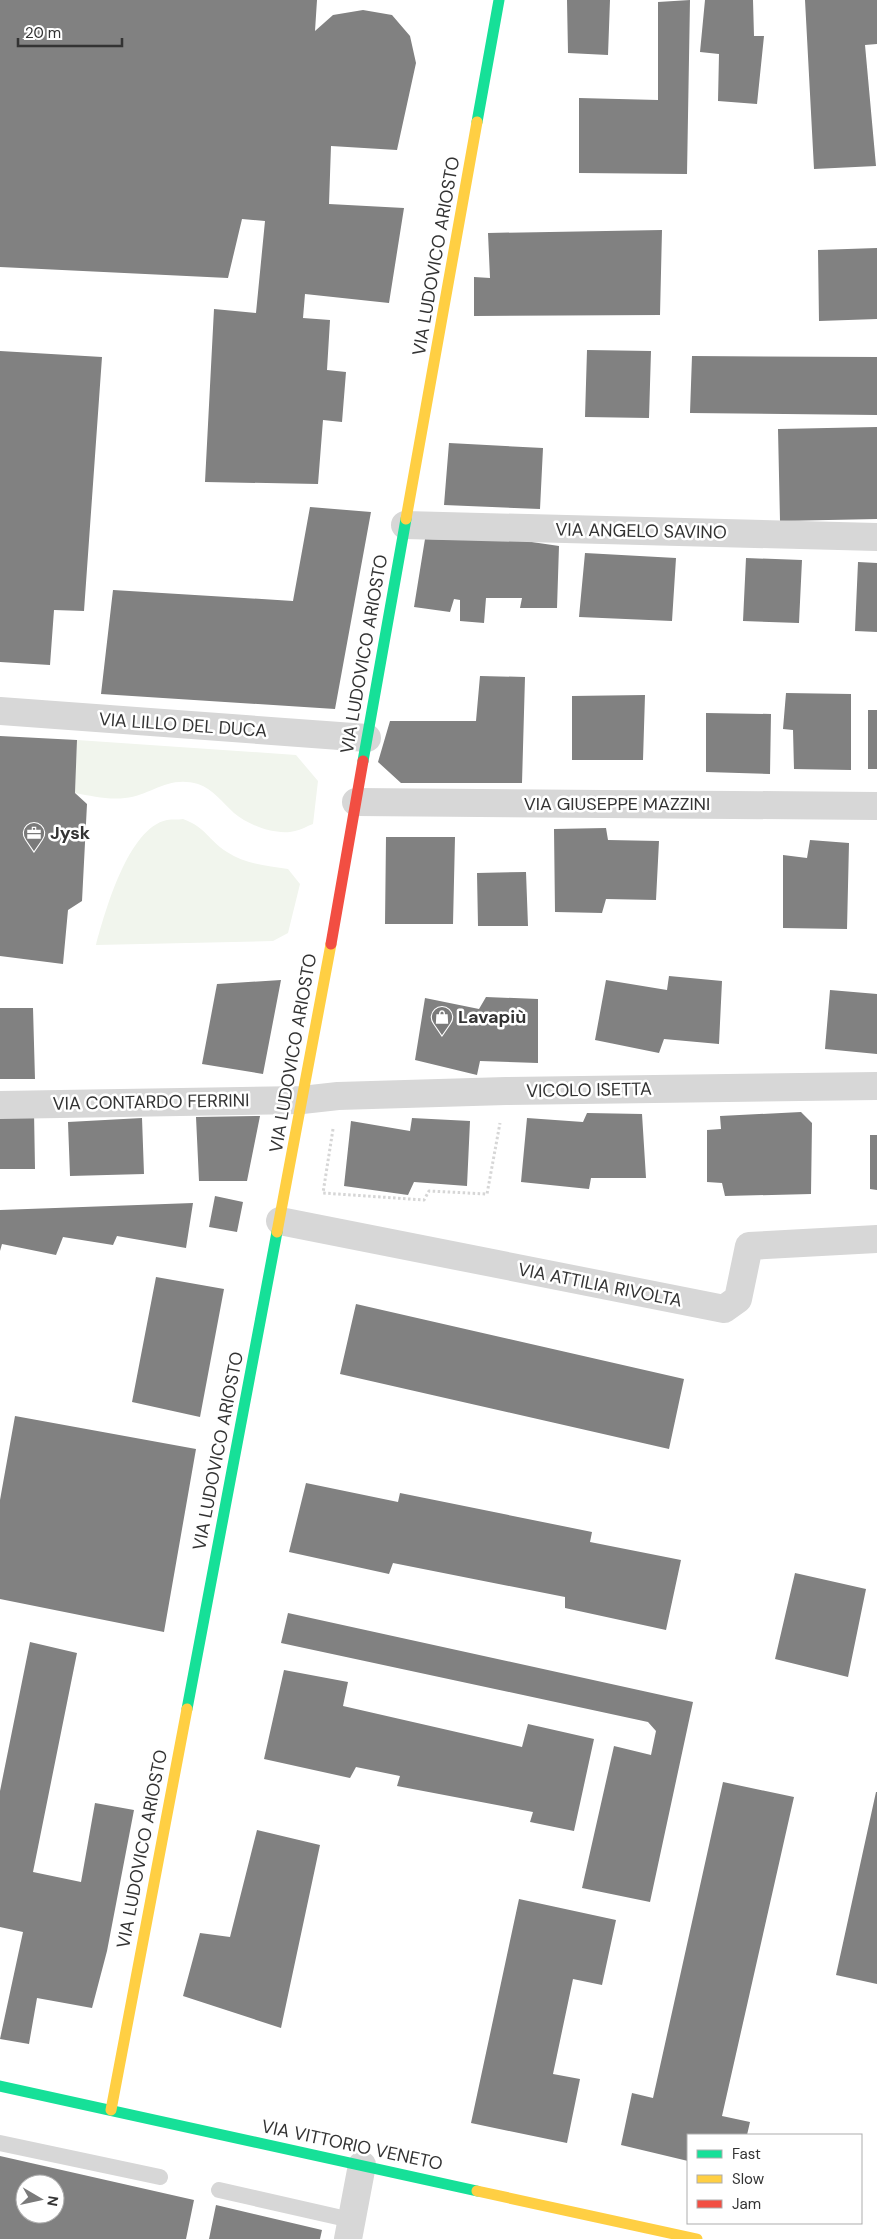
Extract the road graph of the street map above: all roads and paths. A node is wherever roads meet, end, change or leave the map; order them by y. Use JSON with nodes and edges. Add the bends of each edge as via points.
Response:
{"nodes":[{"id":1,"x":499,"y":0,"type":"edge"},
{"id":2,"x":406,"y":525,"type":"junction"},
{"id":3,"x":877,"y":537,"type":"edge"},
{"id":4,"x":0,"y":711,"type":"edge"},
{"id":5,"x":367,"y":738,"type":"junction"},
{"id":6,"x":356,"y":802,"type":"junction"},
{"id":7,"x":877,"y":806,"type":"edge"},
{"id":8,"x":877,"y":1086,"type":"edge"},
{"id":9,"x":506,"y":1091,"type":"junction"},
{"id":10,"x":338,"y":1096,"type":"junction"},
{"id":11,"x":302,"y":1100,"type":"junction"},
{"id":12,"x":0,"y":1105,"type":"edge"},
{"id":13,"x":280,"y":1221,"type":"junction"},
{"id":14,"x":877,"y":1239,"type":"edge"},
{"id":15,"x":0,"y":2086,"type":"edge"},
{"id":16,"x":111,"y":2110,"type":"junction"},
{"id":17,"x":0,"y":2143,"type":"edge"},
{"id":18,"x":362,"y":2165,"type":"junction"},
{"id":19,"x":160,"y":2178,"type":"dead end"},
{"id":20,"x":219,"y":2190,"type":"dead end"},
{"id":21,"x":350,"y":2229,"type":"edge"},
{"id":22,"x":630,"y":2232,"type":"edge"},
{"id":23,"x":697,"y":2239,"type":"edge"}],
"edges":[{"from":1,"to":2,"type":"street","name":"VIA LUDOVICO ARIOSTO"},
{"from":2,"to":3,"type":"street","name":"VIA ANGELO SAVINO"},
{"from":2,"to":5,"type":"street","name":"VIA LUDOVICO ARIOSTO"},
{"from":4,"to":5,"type":"street","name":"VIA LILLO DEL DUCA"},
{"from":5,"to":6,"type":"street","name":"VIA LUDOVICO ARIOSTO"},
{"from":6,"to":7,"type":"street","name":"VIA GIUSEPPE MAZZINI"},
{"from":6,"to":11,"type":"street","name":"VIA LUDOVICO ARIOSTO"},
{"from":8,"to":9,"type":"street","name":"VICOLO ISETTA"},
{"from":9,"to":10,"type":"street","name":"VICOLO ISETTA"},
{"from":9,"to":10,"type":"path","via":[[487,1194],[429,1191],[424,1200],[324,1194]]},
{"from":10,"to":11,"type":"street","name":"VICOLO ISETTA"},
{"from":11,"to":12,"type":"street","name":"VIA CONTARDO FERRINI"},
{"from":11,"to":13,"type":"street","name":"VIA LUDOVICO ARIOSTO"},
{"from":13,"to":14,"type":"street","name":"VIA ATTILIA RIVOLTA","via":[[724,1309],[738,1299],[749,1246]]},
{"from":13,"to":16,"type":"street","name":"VIA LUDOVICO ARIOSTO"},
{"from":15,"to":16,"type":"street","name":"VIA VITTORIO VENETO"},
{"from":16,"to":18,"type":"street","name":"VIA VITTORIO VENETO"},
{"from":17,"to":19,"type":"lane"},
{"from":18,"to":21,"type":"street"},
{"from":18,"to":22,"type":"street","name":"VIA VITTORIO VENETO"},
{"from":20,"to":21,"type":"lane"},
{"from":22,"to":23,"type":"street","name":"VIA VITTORIO VENETO"}]}
